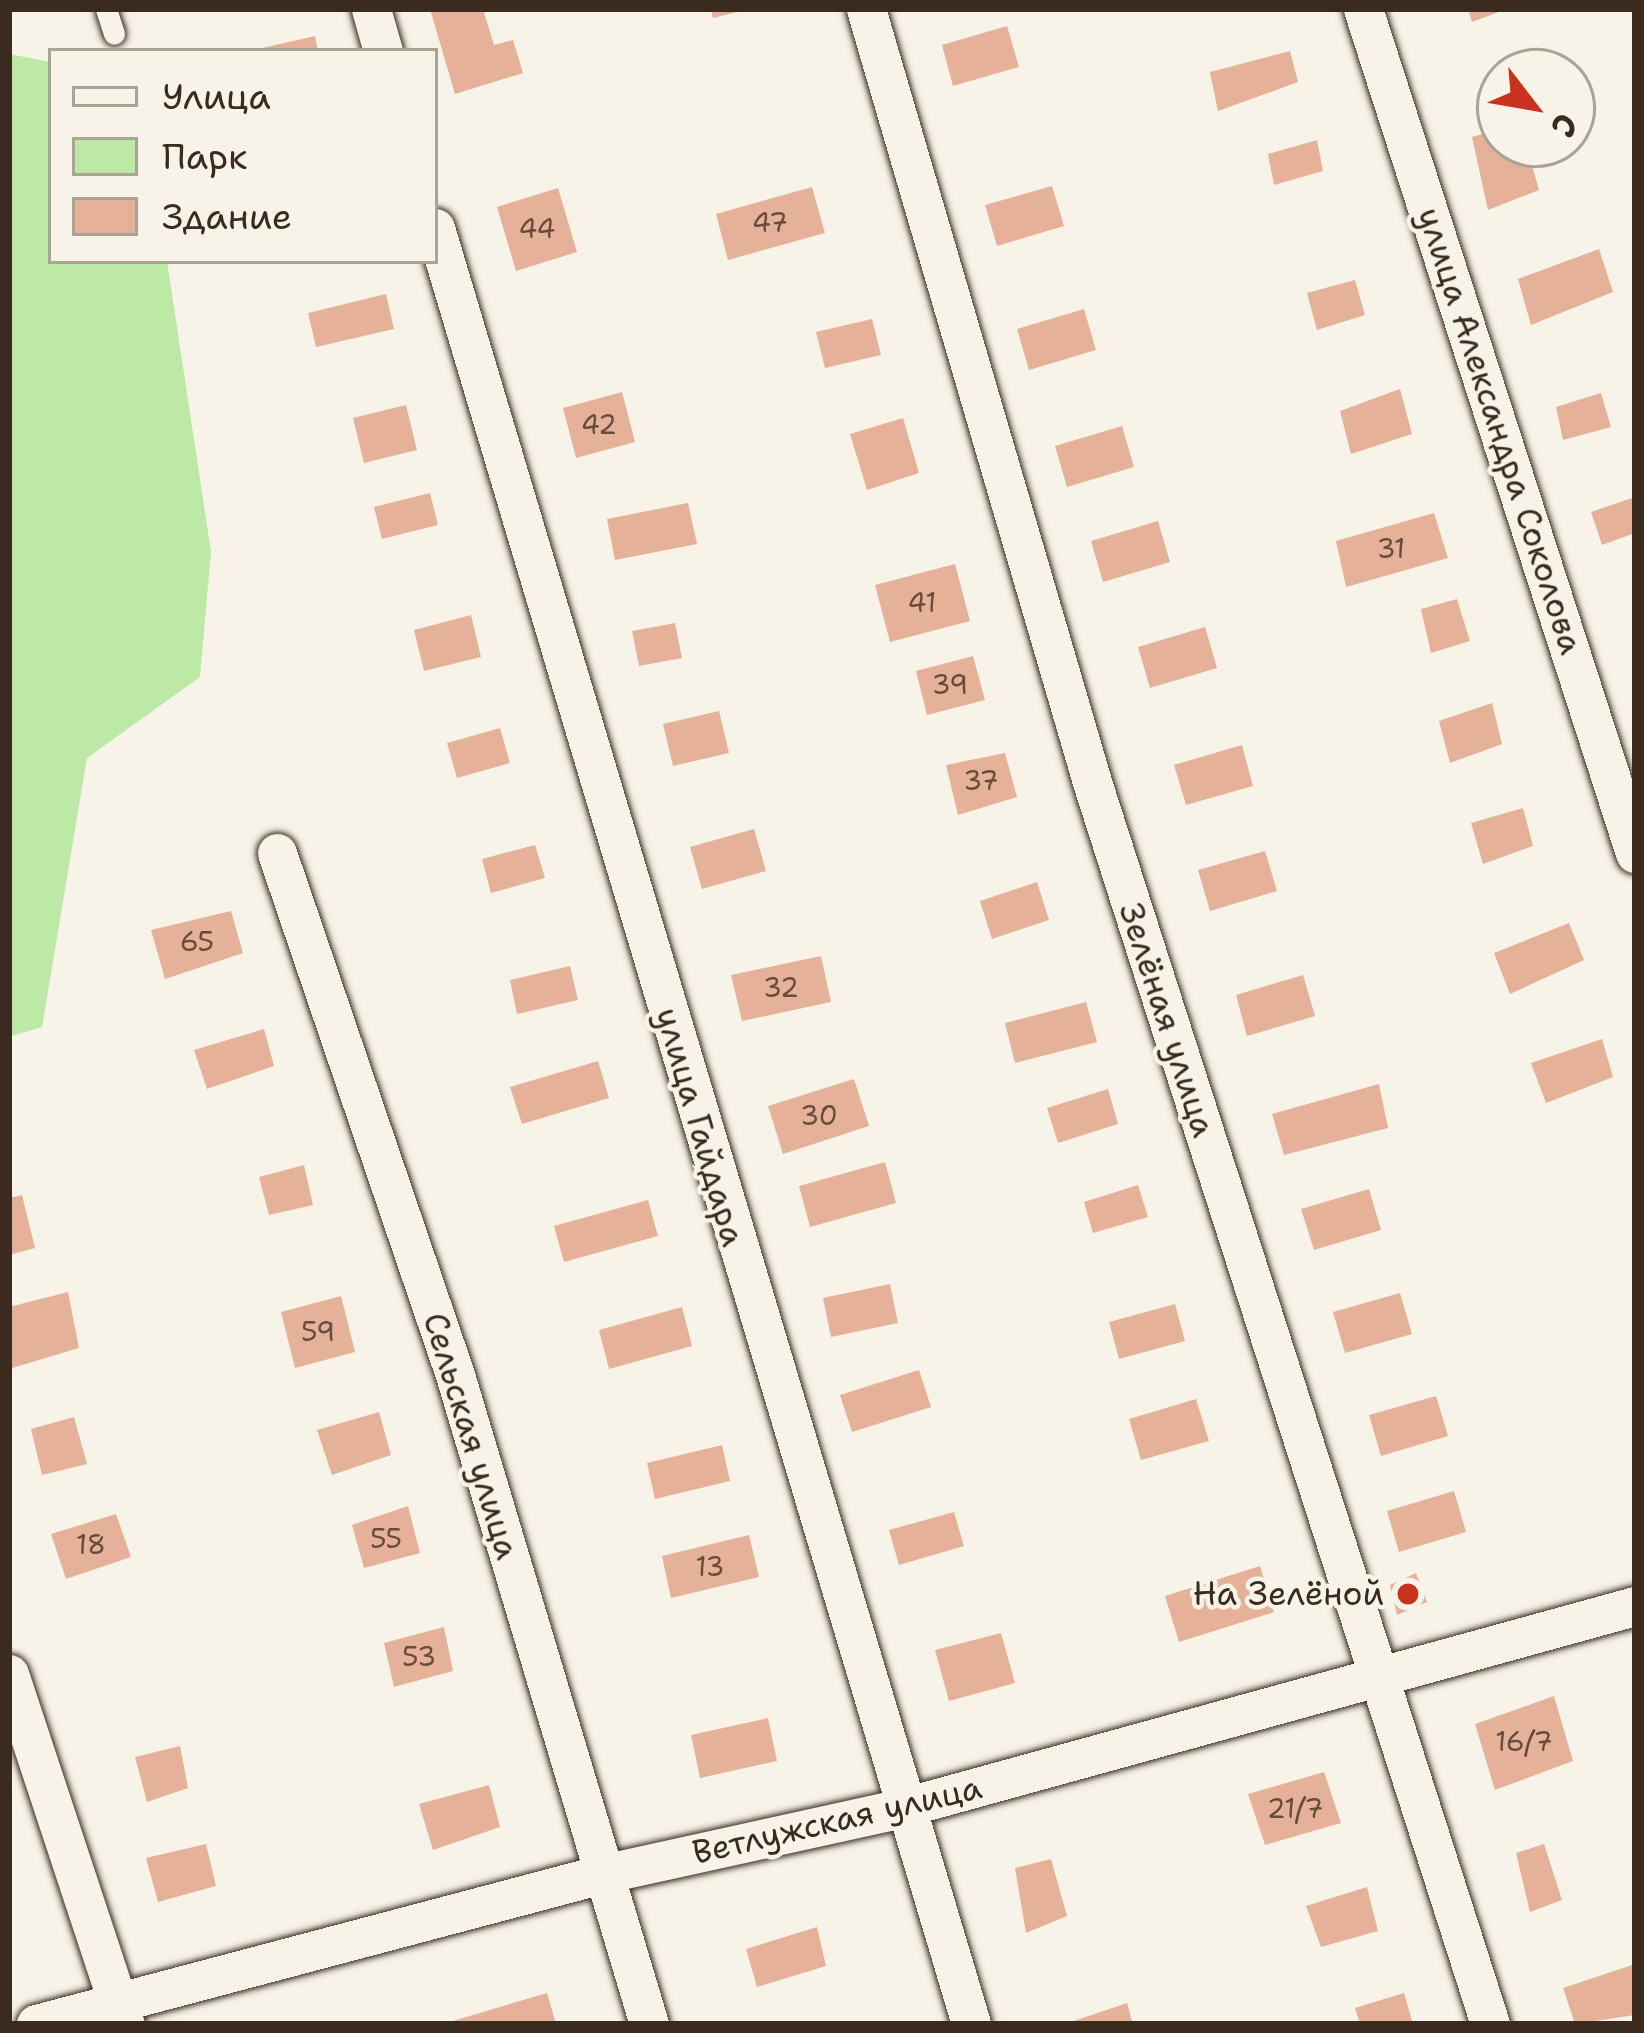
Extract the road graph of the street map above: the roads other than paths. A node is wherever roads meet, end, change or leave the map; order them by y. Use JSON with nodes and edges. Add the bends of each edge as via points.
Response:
{"nodes":[{"id":1,"x":106,"y":9,"type":"edge"},
{"id":2,"x":370,"y":9,"type":"edge"},
{"id":3,"x":866,"y":9,"type":"edge"},
{"id":4,"x":1363,"y":9,"type":"edge"},
{"id":5,"x":114,"y":34,"type":"dead end"},
{"id":6,"x":382,"y":48,"type":"edge"},
{"id":7,"x":438,"y":238,"type":"edge"},
{"id":8,"x":277,"y":853,"type":"dead end"},
{"id":9,"x":1635,"y":853,"type":"edge"},
{"id":10,"x":1635,"y":1606,"type":"edge"},
{"id":11,"x":9,"y":1674,"type":"edge"},
{"id":12,"x":1376,"y":1682,"type":"junction"},
{"id":13,"x":901,"y":1808,"type":"junction"},
{"id":14,"x":602,"y":1874,"type":"junction"},
{"id":15,"x":122,"y":2014,"type":"edge"},
{"id":16,"x":36,"y":2024,"type":"edge"},
{"id":17,"x":649,"y":2024,"type":"edge"},
{"id":18,"x":971,"y":2024,"type":"edge"},
{"id":19,"x":1490,"y":2024,"type":"edge"}],
"edges":[{"from":1,"to":5,"type":"lane"},
{"from":2,"to":6,"type":"street"},
{"from":3,"to":12,"type":"street","name":"Зелёная улица","via":[[1092,782]]},
{"from":4,"to":9,"type":"street","name":"улица Александра Соколова"},
{"from":7,"to":13,"type":"street","name":"улица Гайдара"},
{"from":8,"to":14,"type":"street","name":"Сельская улица","via":[[455,1375]]},
{"from":10,"to":12,"type":"street","name":"Ветлужская улица"},
{"from":11,"to":15,"type":"street"},
{"from":12,"to":13,"type":"street","name":"Ветлужская улица"},
{"from":12,"to":19,"type":"street","name":"Зелёная улица"},
{"from":13,"to":14,"type":"street","name":"Ветлужская улица"},
{"from":13,"to":18,"type":"street","name":"улица Гайдара"},
{"from":14,"to":15,"type":"street","name":"Ветлужская улица"},
{"from":14,"to":17,"type":"street","name":"Сельская улица"},
{"from":15,"to":16,"type":"street","name":"Ветлужская улица"}]}
